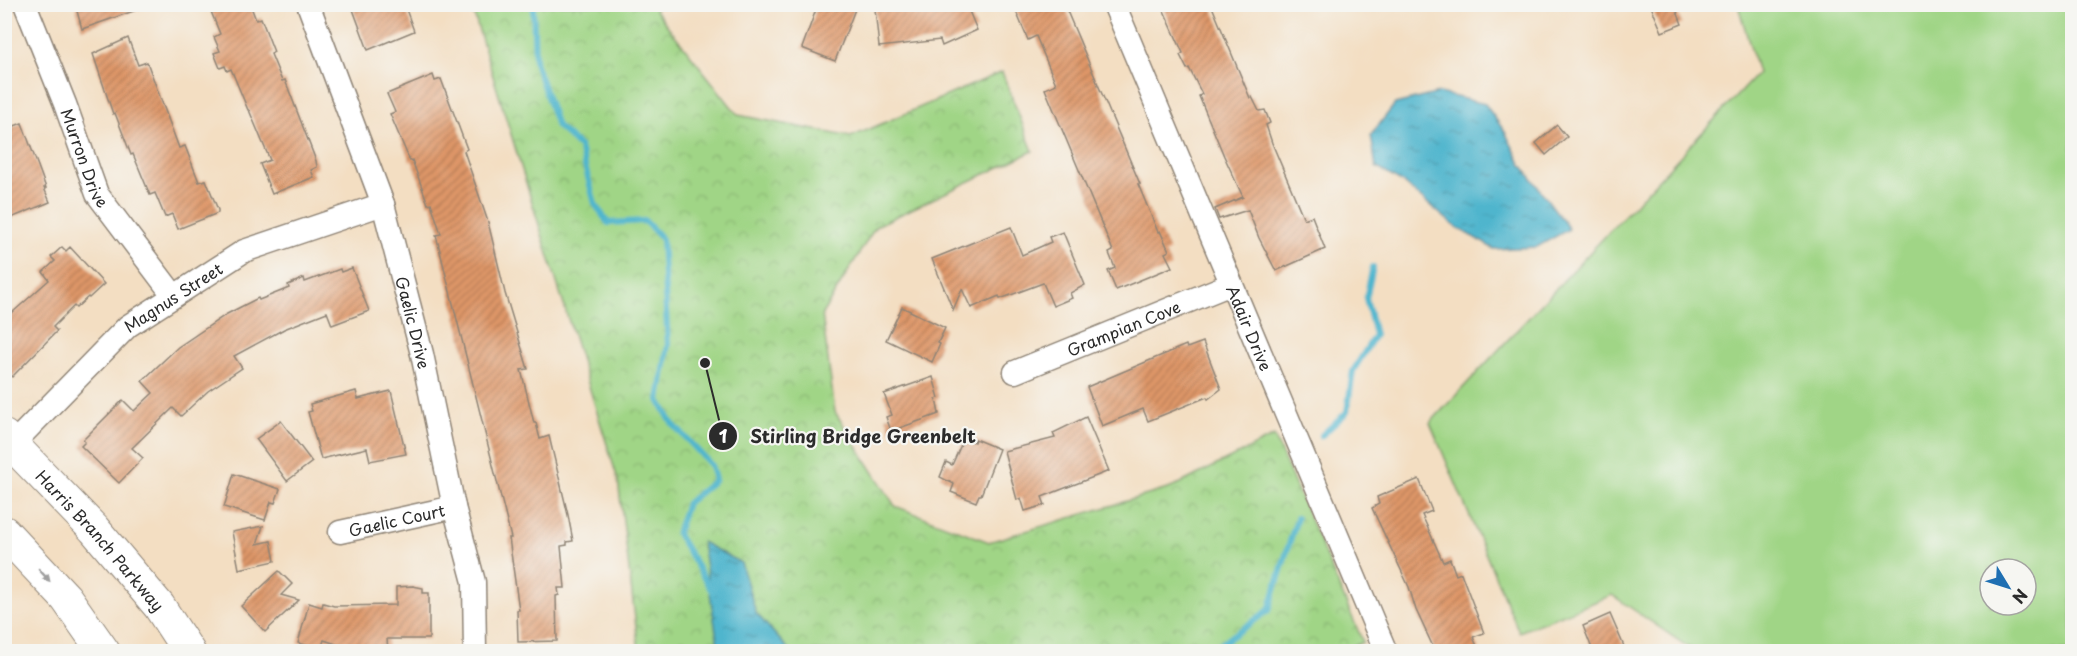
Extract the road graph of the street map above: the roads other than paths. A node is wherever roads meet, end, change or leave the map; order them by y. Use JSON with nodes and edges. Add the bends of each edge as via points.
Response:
{"nodes":[{"id":1,"x":25,"y":4,"type":"edge"},
{"id":2,"x":308,"y":4,"type":"edge"},
{"id":3,"x":1114,"y":4,"type":"edge"},
{"id":4,"x":383,"y":204,"type":"junction"},
{"id":5,"x":1231,"y":284,"type":"junction"},
{"id":6,"x":174,"y":296,"type":"junction"},
{"id":7,"x":1015,"y":372,"type":"dead end"},
{"id":8,"x":7,"y":444,"type":"edge"},
{"id":9,"x":454,"y":507,"type":"junction"},
{"id":10,"x":4,"y":532,"type":"edge"},
{"id":11,"x":340,"y":532,"type":"dead end"},
{"id":12,"x":104,"y":651,"type":"edge"},
{"id":13,"x":189,"y":651,"type":"edge"},
{"id":14,"x":475,"y":651,"type":"edge"},
{"id":15,"x":1386,"y":651,"type":"edge"}],
"edges":[{"from":1,"to":6,"type":"street","name":"Murron Drive","via":[[97,194]]},
{"from":2,"to":4,"type":"street","name":"Gaelic Drive"},
{"from":3,"to":5,"type":"street","name":"Adair Drive"},
{"from":4,"to":6,"type":"street","name":"Magnus Street","via":[[244,251]]},
{"from":4,"to":9,"type":"street","name":"Gaelic Drive","via":[[422,354]]},
{"from":5,"to":7,"type":"street","name":"Grampian Cove"},
{"from":5,"to":15,"type":"street","name":"Adair Drive"},
{"from":6,"to":8,"type":"street","name":"Magnus Street","via":[[128,326]]},
{"from":8,"to":13,"type":"main road","name":"Harris Branch Parkway","via":[[101,538],[159,606]]},
{"from":9,"to":11,"type":"street","name":"Gaelic Court"},
{"from":9,"to":14,"type":"street","name":"Gaelic Drive","via":[[474,582]]},
{"from":10,"to":12,"type":"main road","one_way":true,"via":[[66,598]]}]}
